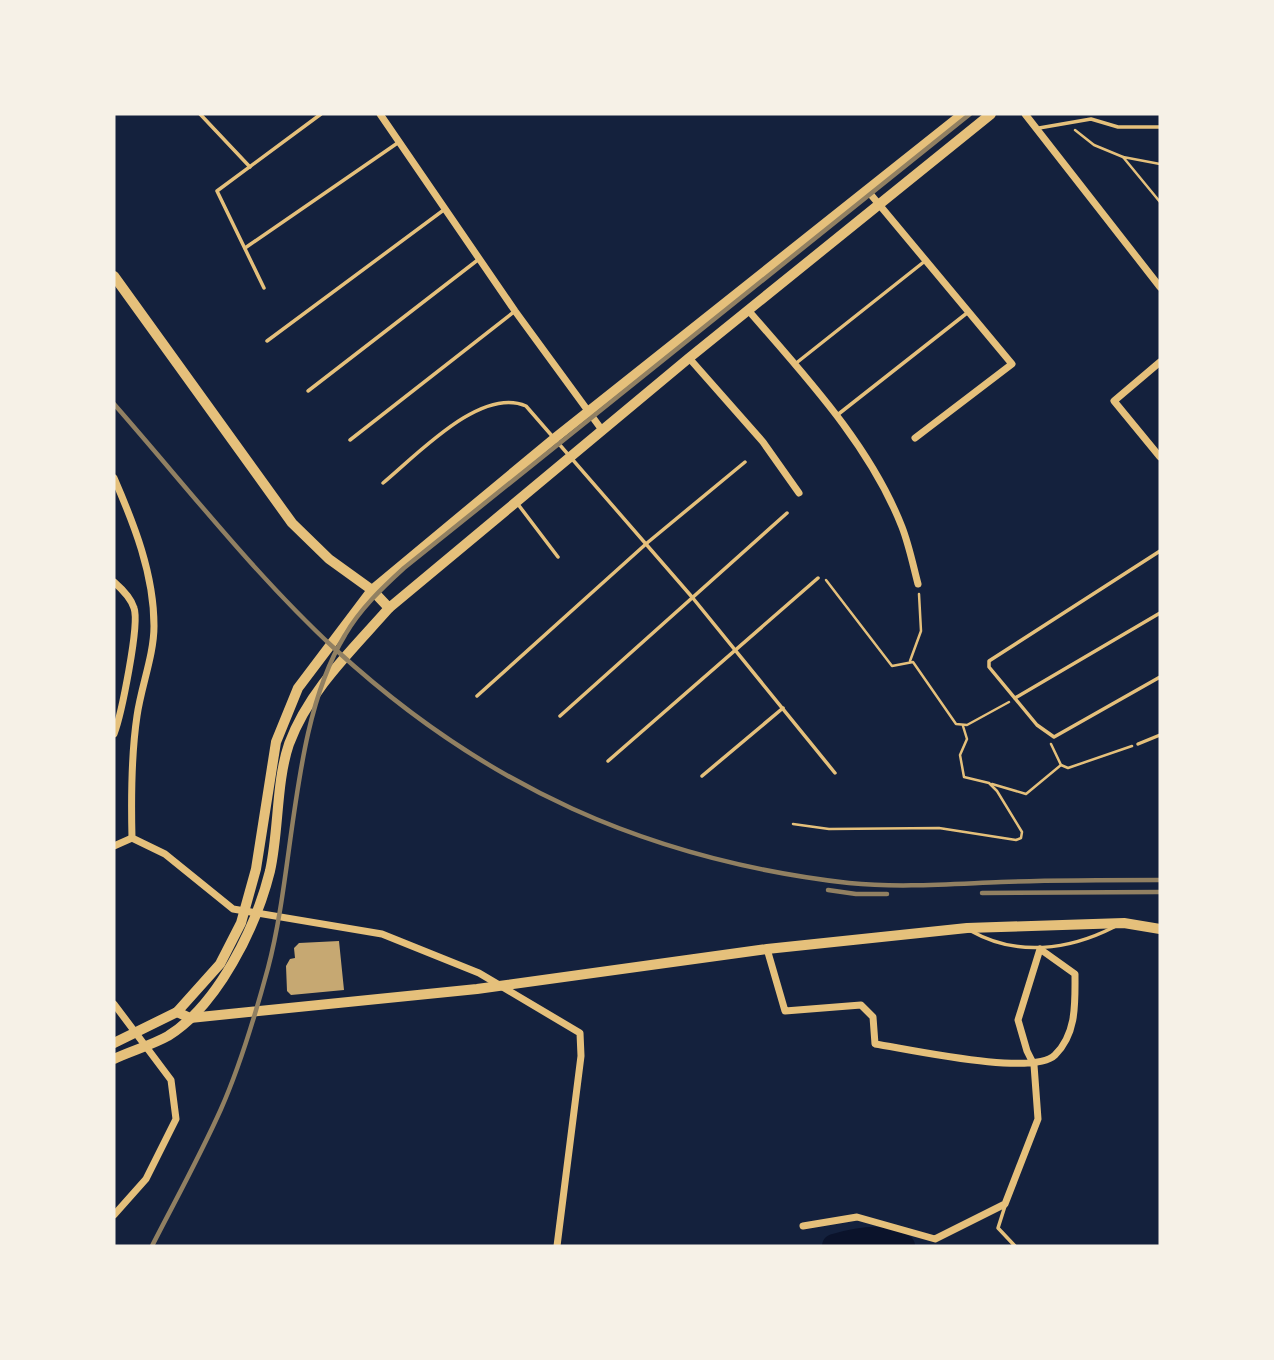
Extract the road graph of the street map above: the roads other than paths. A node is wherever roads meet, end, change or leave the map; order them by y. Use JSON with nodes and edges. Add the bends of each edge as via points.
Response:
{"nodes":[{"id":1,"x":200,"y":114,"type":"edge"},
{"id":2,"x":321,"y":114,"type":"edge"},
{"id":3,"x":380,"y":114,"type":"edge"},
{"id":4,"x":963,"y":114,"type":"edge"},
{"id":5,"x":991,"y":114,"type":"edge"},
{"id":6,"x":1025,"y":114,"type":"edge"},
{"id":7,"x":1160,"y":127,"type":"edge"},
{"id":8,"x":1037,"y":129,"type":"junction"},
{"id":9,"x":399,"y":142,"type":"junction"},
{"id":10,"x":250,"y":167,"type":"junction"},
{"id":11,"x":867,"y":190,"type":"junction"},
{"id":12,"x":880,"y":205,"type":"junction"},
{"id":13,"x":444,"y":209,"type":"junction"},
{"id":14,"x":245,"y":248,"type":"junction"},
{"id":15,"x":479,"y":259,"type":"junction"},
{"id":16,"x":927,"y":260,"type":"junction"},
{"id":17,"x":114,"y":276,"type":"edge"},
{"id":18,"x":1160,"y":287,"type":"edge"},
{"id":19,"x":264,"y":288,"type":"dead end"},
{"id":20,"x":748,"y":310,"type":"junction"},
{"id":21,"x":515,"y":311,"type":"junction"},
{"id":22,"x":969,"y":312,"type":"junction"},
{"id":23,"x":267,"y":341,"type":"dead end"},
{"id":24,"x":690,"y":358,"type":"junction"},
{"id":25,"x":1160,"y":362,"type":"edge"},
{"id":26,"x":795,"y":364,"type":"junction"},
{"id":27,"x":308,"y":391,"type":"dead end"},
{"id":28,"x":589,"y":413,"type":"junction"},
{"id":29,"x":836,"y":416,"type":"junction"},
{"id":30,"x":602,"y":430,"type":"junction"},
{"id":31,"x":555,"y":438,"type":"junction"},
{"id":32,"x":915,"y":438,"type":"dead end"},
{"id":33,"x":350,"y":440,"type":"dead end"},
{"id":34,"x":570,"y":456,"type":"junction"},
{"id":35,"x":1160,"y":457,"type":"edge"},
{"id":36,"x":745,"y":462,"type":"dead end"},
{"id":37,"x":114,"y":478,"type":"edge"},
{"id":38,"x":383,"y":483,"type":"dead end"},
{"id":39,"x":799,"y":493,"type":"dead end"},
{"id":40,"x":516,"y":500,"type":"junction"},
{"id":41,"x":787,"y":513,"type":"dead end"},
{"id":42,"x":647,"y":543,"type":"junction"},
{"id":43,"x":1160,"y":551,"type":"edge"},
{"id":44,"x":558,"y":557,"type":"dead end"},
{"id":45,"x":818,"y":578,"type":"road end"},
{"id":46,"x":114,"y":582,"type":"edge"},
{"id":47,"x":918,"y":584,"type":"road end"},
{"id":48,"x":372,"y":590,"type":"junction"},
{"id":49,"x":692,"y":597,"type":"junction"},
{"id":50,"x":389,"y":608,"type":"junction"},
{"id":51,"x":1160,"y":613,"type":"edge"},
{"id":52,"x":736,"y":649,"type":"junction"},
{"id":53,"x":1160,"y":677,"type":"edge"},
{"id":54,"x":477,"y":696,"type":"dead end"},
{"id":55,"x":1015,"y":698,"type":"junction"},
{"id":56,"x":783,"y":708,"type":"junction"},
{"id":57,"x":560,"y":716,"type":"dead end"},
{"id":58,"x":114,"y":734,"type":"edge"},
{"id":59,"x":1160,"y":735,"type":"edge"},
{"id":60,"x":1138,"y":744,"type":"road end"},
{"id":61,"x":608,"y":761,"type":"dead end"},
{"id":62,"x":835,"y":773,"type":"dead end"},
{"id":63,"x":702,"y":776,"type":"dead end"},
{"id":64,"x":132,"y":838,"type":"junction"},
{"id":65,"x":114,"y":846,"type":"edge"},
{"id":66,"x":1124,"y":923,"type":"junction"},
{"id":67,"x":967,"y":928,"type":"junction"},
{"id":68,"x":1160,"y":929,"type":"edge"},
{"id":69,"x":767,"y":949,"type":"junction"},
{"id":70,"x":1040,"y":949,"type":"junction"},
{"id":71,"x":500,"y":986,"type":"junction"},
{"id":72,"x":114,"y":1004,"type":"edge"},
{"id":73,"x":177,"y":1012,"type":"junction"},
{"id":74,"x":190,"y":1018,"type":"junction"},
{"id":75,"x":114,"y":1043,"type":"edge"},
{"id":76,"x":114,"y":1059,"type":"edge"},
{"id":77,"x":1034,"y":1065,"type":"junction"},
{"id":78,"x":1006,"y":1204,"type":"junction"},
{"id":79,"x":114,"y":1215,"type":"edge"},
{"id":80,"x":803,"y":1226,"type":"dead end"},
{"id":81,"x":557,"y":1246,"type":"edge"},
{"id":82,"x":1015,"y":1246,"type":"edge"}],
"edges":[{"from":1,"to":10,"type":"lane"},
{"from":2,"to":10,"type":"lane"},
{"from":3,"to":9,"type":"street"},
{"from":4,"to":11,"type":"main road"},
{"from":5,"to":12,"type":"main road"},
{"from":6,"to":8,"type":"street"},
{"from":7,"to":8,"type":"lane","via":[[1118,127],[1098,119]]},
{"from":8,"to":18,"type":"street"},
{"from":9,"to":13,"type":"street"},
{"from":9,"to":14,"type":"lane"},
{"from":10,"to":14,"type":"lane","via":[[217,191]]},
{"from":11,"to":12,"type":"street"},
{"from":11,"to":28,"type":"main road"},
{"from":12,"to":16,"type":"street"},
{"from":12,"to":20,"type":"main road"},
{"from":13,"to":15,"type":"street"},
{"from":13,"to":23,"type":"lane"},
{"from":14,"to":19,"type":"lane"},
{"from":15,"to":21,"type":"street"},
{"from":15,"to":27,"type":"lane"},
{"from":16,"to":22,"type":"street"},
{"from":16,"to":26,"type":"lane"},
{"from":17,"to":48,"type":"main road","via":[[292,523],[329,559]]},
{"from":20,"to":24,"type":"main road"},
{"from":20,"to":26,"type":"street"},
{"from":21,"to":28,"type":"street"},
{"from":21,"to":33,"type":"lane"},
{"from":22,"to":29,"type":"lane"},
{"from":22,"to":32,"type":"street","via":[[1012,364]]},
{"from":24,"to":30,"type":"main road"},
{"from":24,"to":39,"type":"street","via":[[763,442]]},
{"from":25,"to":35,"type":"street","via":[[1114,401]]},
{"from":26,"to":29,"type":"street"},
{"from":28,"to":30,"type":"street"},
{"from":28,"to":31,"type":"main road"},
{"from":29,"to":47,"type":"street","via":[[870,463],[902,528]]},
{"from":30,"to":34,"type":"main road"},
{"from":31,"to":34,"type":"lane"},
{"from":31,"to":38,"type":"lane","via":[[526,405],[499,401],[473,410]]},
{"from":31,"to":48,"type":"main road"},
{"from":34,"to":40,"type":"main road"},
{"from":34,"to":42,"type":"lane"},
{"from":36,"to":42,"type":"lane"},
{"from":37,"to":64,"type":"street","via":[[135,525],[154,628],[136,717]]},
{"from":40,"to":44,"type":"lane"},
{"from":40,"to":50,"type":"main road"},
{"from":41,"to":49,"type":"lane"},
{"from":42,"to":49,"type":"lane"},
{"from":42,"to":54,"type":"lane"},
{"from":43,"to":55,"type":"lane","via":[[992,657],[989,667]]},
{"from":45,"to":52,"type":"lane"},
{"from":46,"to":58,"type":"street","via":[[135,610],[131,657]]},
{"from":48,"to":50,"type":"main road"},
{"from":48,"to":73,"type":"street","via":[[298,688],[276,742],[256,869],[241,923],[220,964]]},
{"from":49,"to":52,"type":"lane"},
{"from":49,"to":57,"type":"lane"},
{"from":50,"to":74,"type":"street","via":[[312,695],[289,746],[270,871],[253,923],[229,969]]},
{"from":51,"to":55,"type":"lane"},
{"from":52,"to":56,"type":"lane"},
{"from":52,"to":61,"type":"lane"},
{"from":53,"to":55,"type":"lane","via":[[1054,737]]},
{"from":56,"to":62,"type":"lane"},
{"from":56,"to":63,"type":"lane"},
{"from":59,"to":60,"type":"lane"},
{"from":64,"to":65,"type":"street"},
{"from":64,"to":71,"type":"street","via":[[165,855],[233,909],[382,934]]},
{"from":66,"to":67,"type":"street"},
{"from":66,"to":68,"type":"street"},
{"from":66,"to":70,"type":"lane","via":[[1089,940]]},
{"from":67,"to":69,"type":"street"},
{"from":67,"to":70,"type":"lane","via":[[990,942]]},
{"from":69,"to":71,"type":"street"},
{"from":69,"to":77,"type":"street","via":[[785,1011],[860,1005],[873,1017],[875,1044]]},
{"from":70,"to":77,"type":"street","via":[[1018,1020]]},
{"from":70,"to":77,"type":"street","via":[[1075,974],[1075,1020],[1054,1056]]},
{"from":71,"to":74,"type":"street"},
{"from":71,"to":81,"type":"street","via":[[580,1033]]},
{"from":72,"to":79,"type":"street","via":[[171,1080],[176,1119],[146,1179]]},
{"from":73,"to":74,"type":"street"},
{"from":73,"to":75,"type":"street"},
{"from":74,"to":76,"type":"street","via":[[167,1036]]},
{"from":77,"to":78,"type":"street","via":[[1038,1119]]},
{"from":78,"to":80,"type":"street","via":[[935,1239],[857,1217]]},
{"from":78,"to":82,"type":"lane","via":[[998,1228]]}]}
